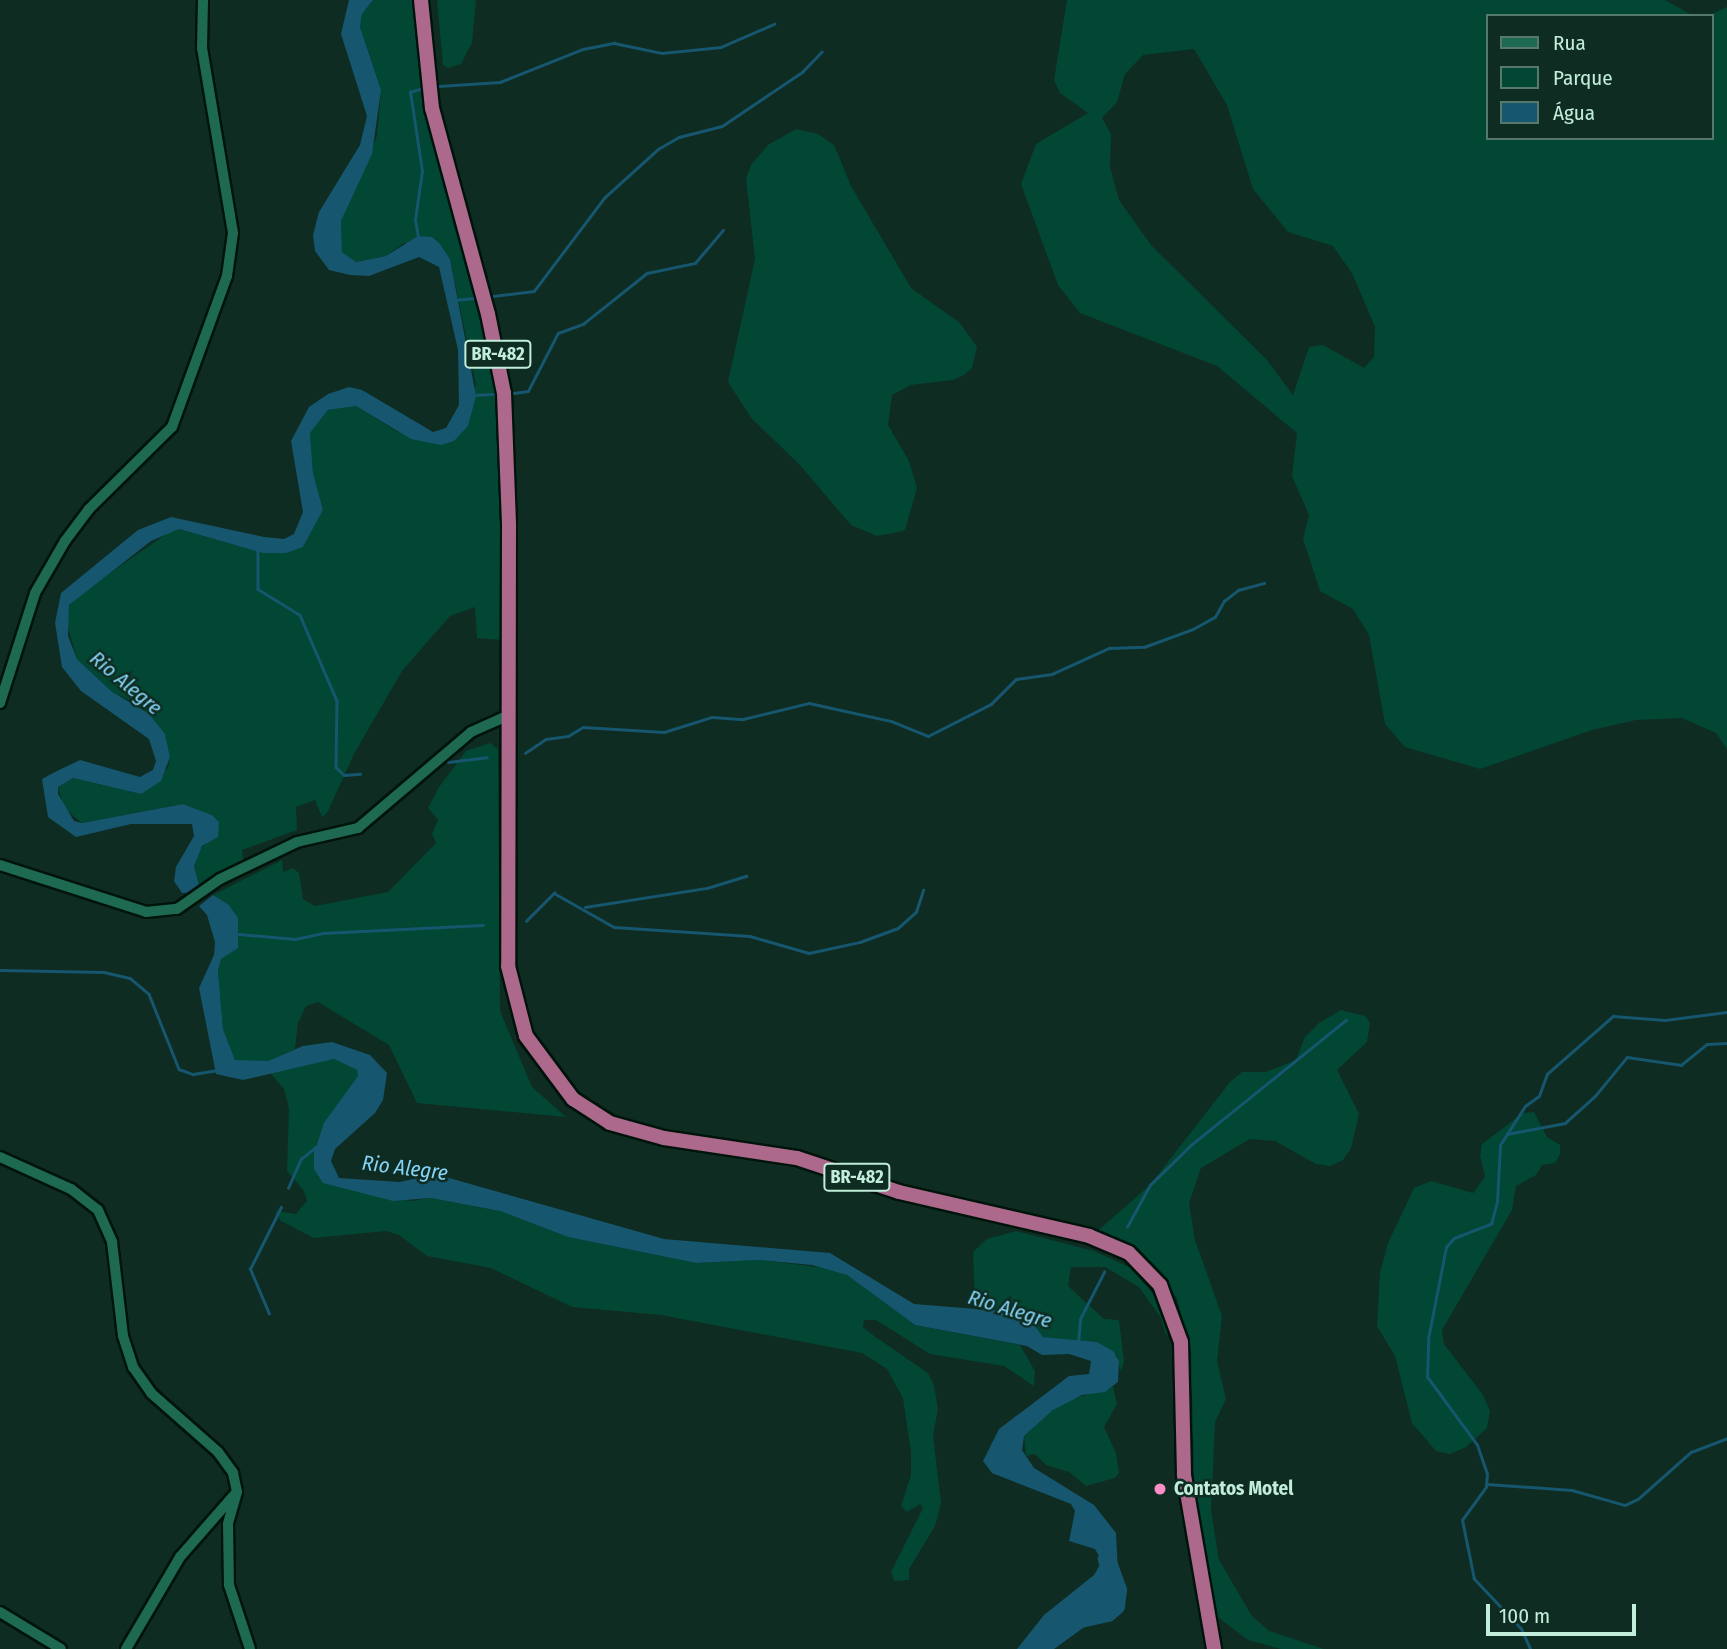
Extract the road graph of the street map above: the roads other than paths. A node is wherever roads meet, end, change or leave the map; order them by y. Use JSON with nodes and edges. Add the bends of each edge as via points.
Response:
{"nodes":[{"id":1,"x":203,"y":0,"type":"edge"},
{"id":2,"x":421,"y":0,"type":"edge"},
{"id":3,"x":0,"y":703,"type":"edge"},
{"id":4,"x":507,"y":716,"type":"junction"},
{"id":5,"x":0,"y":865,"type":"edge"},
{"id":6,"x":0,"y":1157,"type":"edge"},
{"id":7,"x":237,"y":1492,"type":"junction"},
{"id":8,"x":207,"y":1526,"type":"junction"},
{"id":9,"x":228,"y":1530,"type":"junction"},
{"id":10,"x":0,"y":1612,"type":"edge"},
{"id":11,"x":61,"y":1649,"type":"edge"},
{"id":12,"x":126,"y":1649,"type":"edge"},
{"id":13,"x":250,"y":1649,"type":"edge"},
{"id":14,"x":1214,"y":1649,"type":"edge"}],
"edges":[{"from":1,"to":3,"type":"street","via":[[202,48],[233,233],[227,276],[172,427],[89,509],[58,552],[35,593]]},
{"from":2,"to":4,"type":"highway","number":"BR-482","via":[[432,108],[488,314],[504,393],[509,525]]},
{"from":4,"to":5,"type":"street","via":[[471,732],[358,828],[297,842],[205,889],[177,909],[146,912]]},
{"from":4,"to":14,"type":"highway","number":"BR-482","via":[[508,966],[526,1036],[541,1062],[573,1099],[610,1123],[637,1132],[797,1158],[918,1197],[1089,1236],[1129,1253],[1160,1285],[1181,1342],[1184,1475]]},
{"from":6,"to":7,"type":"street","via":[[71,1188],[98,1210],[112,1242],[123,1336],[133,1367],[151,1393],[229,1464]]},
{"from":7,"to":8,"type":"street"},
{"from":7,"to":9,"type":"street"},
{"from":8,"to":9,"type":"street"},
{"from":8,"to":12,"type":"street","via":[[180,1557]]},
{"from":9,"to":13,"type":"street","via":[[231,1600]]},
{"from":10,"to":11,"type":"street"}]}
